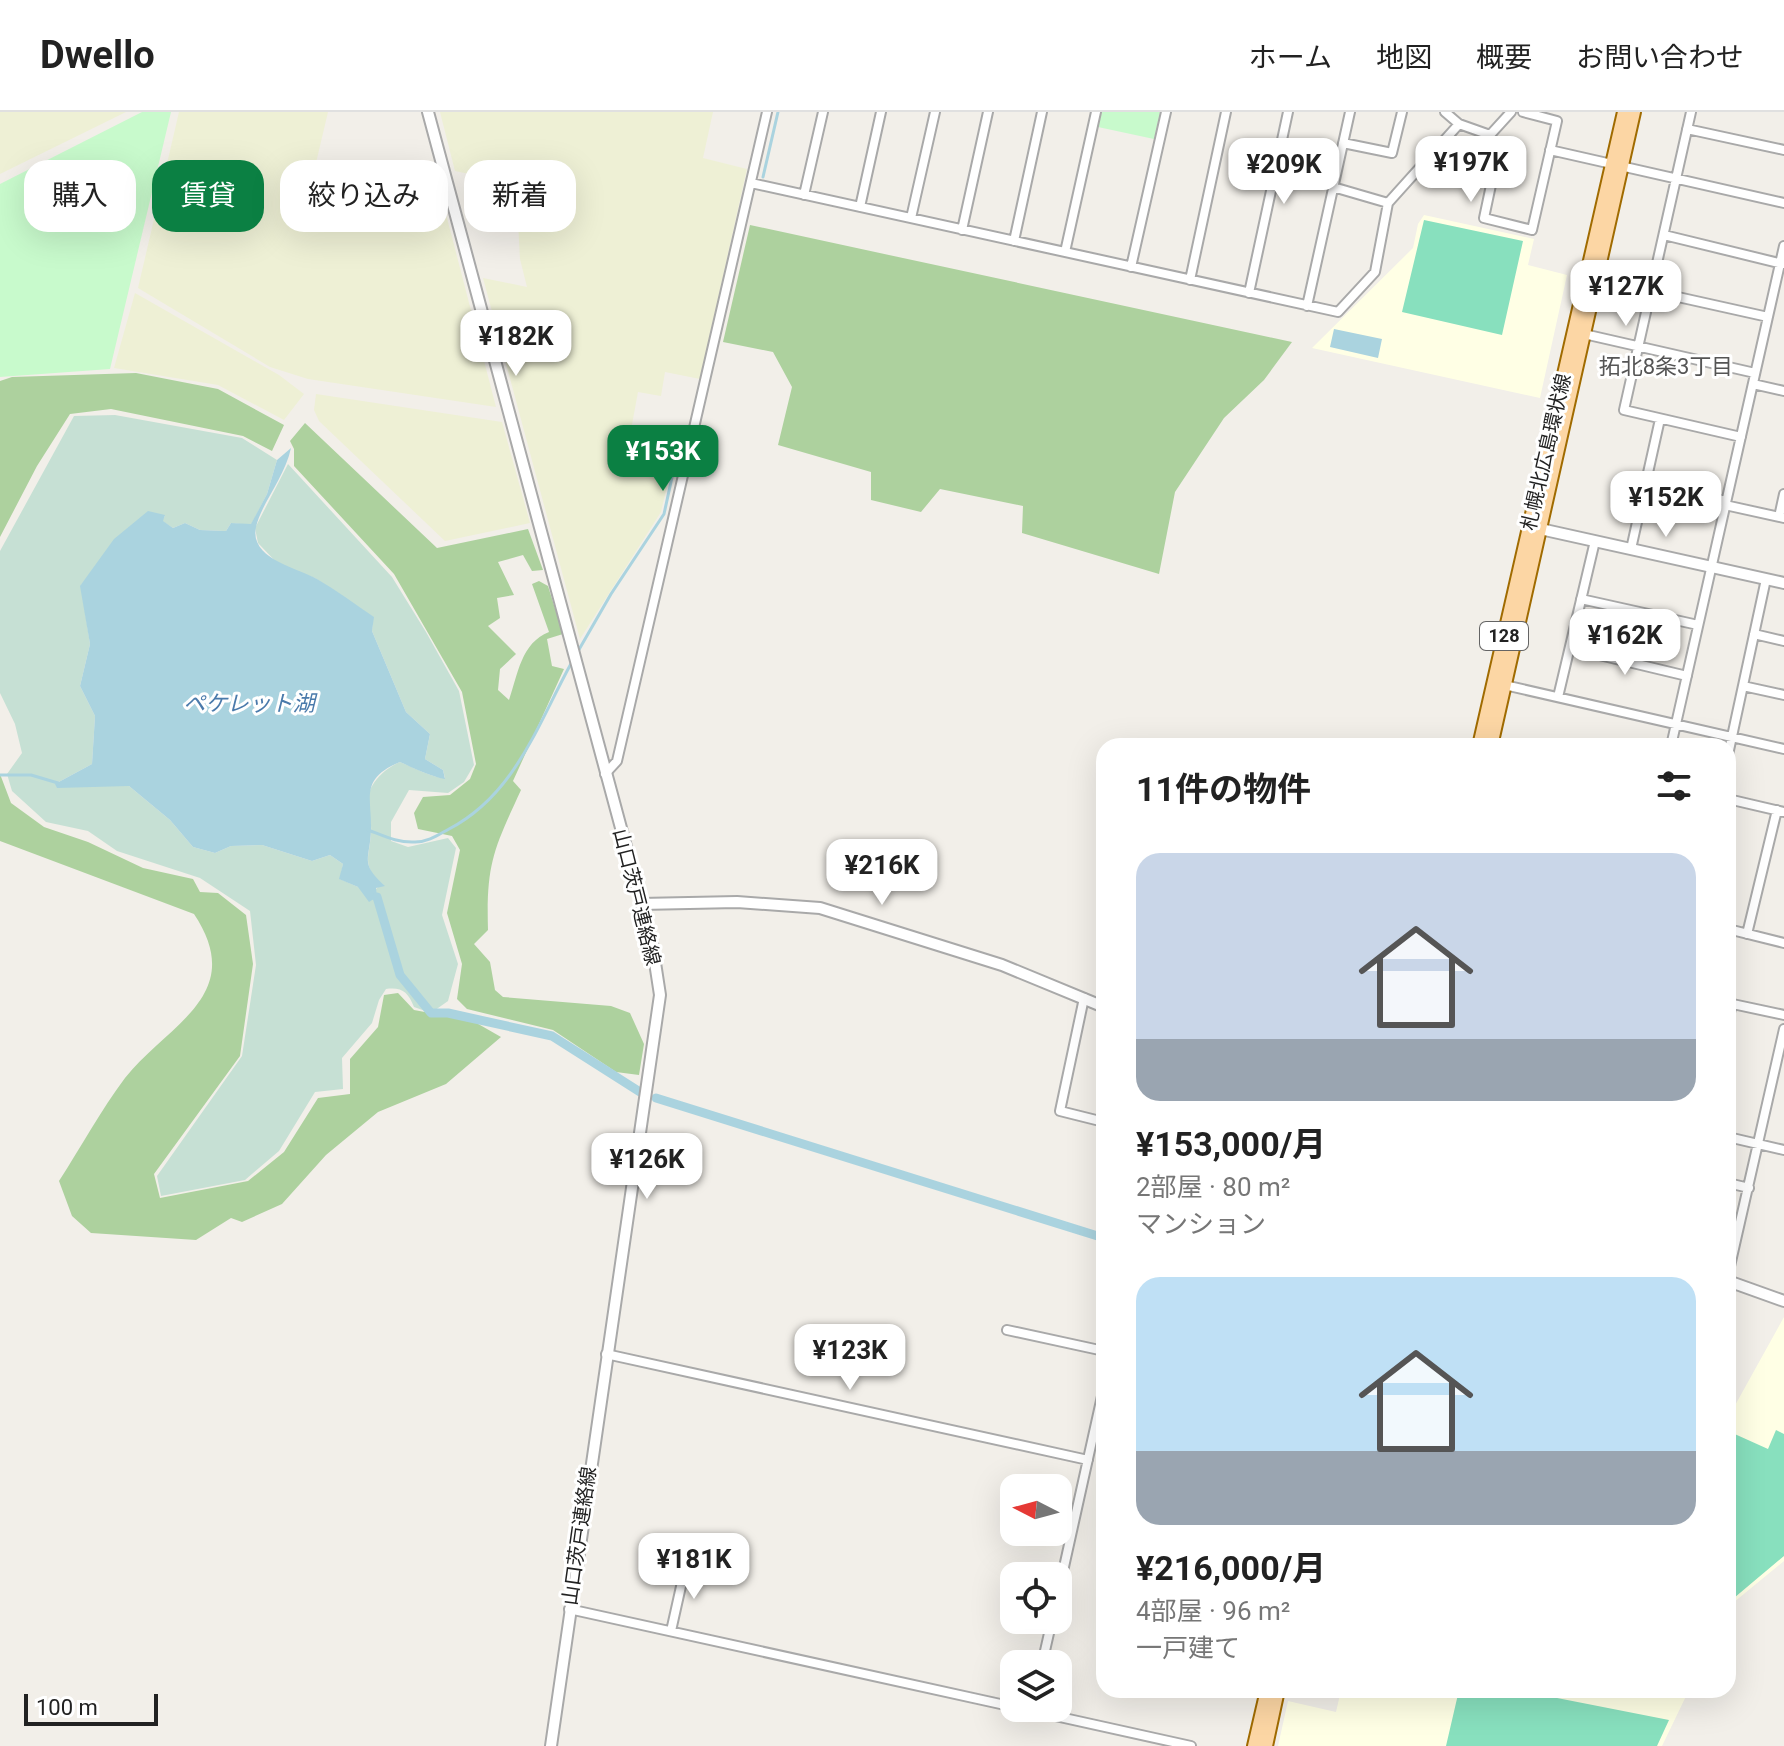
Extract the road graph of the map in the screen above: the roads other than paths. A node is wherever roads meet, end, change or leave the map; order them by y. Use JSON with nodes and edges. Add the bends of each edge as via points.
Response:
{"nodes":[{"id":1,"x":428,"y":112,"type":"edge"},
{"id":2,"x":767,"y":112,"type":"edge"},
{"id":3,"x":823,"y":112,"type":"edge"},
{"id":4,"x":881,"y":112,"type":"edge"},
{"id":5,"x":935,"y":112,"type":"edge"},
{"id":6,"x":988,"y":112,"type":"edge"},
{"id":7,"x":1042,"y":112,"type":"edge"},
{"id":8,"x":1096,"y":112,"type":"edge"},
{"id":9,"x":1166,"y":112,"type":"edge"},
{"id":10,"x":1226,"y":112,"type":"edge"},
{"id":11,"x":1288,"y":112,"type":"edge"},
{"id":12,"x":1350,"y":112,"type":"edge"},
{"id":13,"x":1402,"y":112,"type":"edge"},
{"id":14,"x":1445,"y":112,"type":"edge"},
{"id":15,"x":1511,"y":112,"type":"edge"},
{"id":16,"x":1523,"y":112,"type":"edge"},
{"id":17,"x":1624,"y":112,"type":"edge"},
{"id":18,"x":1634,"y":112,"type":"edge"},
{"id":19,"x":1691,"y":112,"type":"edge"},
{"id":20,"x":1459,"y":124,"type":"junction"},
{"id":21,"x":1687,"y":129,"type":"junction"},
{"id":22,"x":1490,"y":135,"type":"junction"},
{"id":23,"x":1343,"y":143,"type":"junction"},
{"id":24,"x":1550,"y":150,"type":"junction"},
{"id":25,"x":1784,"y":150,"type":"edge"},
{"id":26,"x":1617,"y":166,"type":"junction"},
{"id":27,"x":1676,"y":178,"type":"junction"},
{"id":28,"x":751,"y":183,"type":"junction"},
{"id":29,"x":1333,"y":187,"type":"junction"},
{"id":30,"x":804,"y":195,"type":"junction"},
{"id":31,"x":1388,"y":203,"type":"junction"},
{"id":32,"x":1784,"y":203,"type":"edge"},
{"id":33,"x":860,"y":207,"type":"junction"},
{"id":34,"x":911,"y":218,"type":"junction"},
{"id":35,"x":962,"y":230,"type":"junction"},
{"id":36,"x":1664,"y":235,"type":"junction"},
{"id":37,"x":1014,"y":241,"type":"junction"},
{"id":38,"x":1784,"y":246,"type":"edge"},
{"id":39,"x":1065,"y":252,"type":"junction"},
{"id":40,"x":1782,"y":264,"type":"edge"},
{"id":41,"x":1131,"y":267,"type":"junction"},
{"id":42,"x":1190,"y":280,"type":"junction"},
{"id":43,"x":1651,"y":291,"type":"junction"},
{"id":44,"x":1249,"y":293,"type":"junction"},
{"id":45,"x":1307,"y":306,"type":"junction"},
{"id":46,"x":1768,"y":317,"type":"junction"},
{"id":47,"x":1584,"y":334,"type":"junction"},
{"id":48,"x":1639,"y":346,"type":"junction"},
{"id":49,"x":1755,"y":373,"type":"junction"},
{"id":50,"x":1753,"y":384,"type":"junction"},
{"id":51,"x":1784,"y":391,"type":"edge"},
{"id":52,"x":1660,"y":419,"type":"junction"},
{"id":53,"x":1741,"y":437,"type":"junction"},
{"id":54,"x":1646,"y":483,"type":"junction"},
{"id":55,"x":1784,"y":494,"type":"edge"},
{"id":56,"x":1726,"y":503,"type":"junction"},
{"id":57,"x":1781,"y":518,"type":"edge"},
{"id":58,"x":1535,"y":528,"type":"junction"},
{"id":59,"x":1595,"y":541,"type":"junction"},
{"id":60,"x":1631,"y":549,"type":"junction"},
{"id":61,"x":1711,"y":567,"type":"junction"},
{"id":62,"x":1766,"y":579,"type":"junction"},
{"id":63,"x":1784,"y":583,"type":"edge"},
{"id":64,"x":1581,"y":599,"type":"junction"},
{"id":65,"x":1698,"y":625,"type":"junction"},
{"id":66,"x":1754,"y":634,"type":"junction"},
{"id":67,"x":1784,"y":641,"type":"edge"},
{"id":68,"x":1570,"y":648,"type":"junction"},
{"id":69,"x":1687,"y":676,"type":"junction"},
{"id":70,"x":1499,"y":684,"type":"junction"},
{"id":71,"x":1743,"y":686,"type":"junction"},
{"id":72,"x":1784,"y":695,"type":"edge"},
{"id":73,"x":1558,"y":697,"type":"junction"},
{"id":74,"x":1676,"y":725,"type":"junction"},
{"id":75,"x":1732,"y":737,"type":"junction"},
{"id":76,"x":1482,"y":738,"type":"edge"},
{"id":77,"x":1492,"y":738,"type":"edge"},
{"id":78,"x":1673,"y":738,"type":"edge"},
{"id":79,"x":1784,"y":749,"type":"edge"},
{"id":80,"x":605,"y":774,"type":"junction"},
{"id":81,"x":1736,"y":801,"type":"edge"},
{"id":82,"x":1780,"y":811,"type":"edge"},
{"id":83,"x":641,"y":904,"type":"junction"},
{"id":84,"x":1736,"y":931,"type":"edge"},
{"id":85,"x":1747,"y":934,"type":"junction"},
{"id":86,"x":1784,"y":943,"type":"edge"},
{"id":87,"x":1084,"y":998,"type":"junction"},
{"id":88,"x":1096,"y":1003,"type":"edge"},
{"id":89,"x":1736,"y":1004,"type":"edge"},
{"id":90,"x":1784,"y":1015,"type":"edge"},
{"id":91,"x":1784,"y":1029,"type":"edge"},
{"id":92,"x":1096,"y":1120,"type":"edge"},
{"id":93,"x":1736,"y":1139,"type":"edge"},
{"id":94,"x":1758,"y":1144,"type":"junction"},
{"id":95,"x":1784,"y":1150,"type":"edge"},
{"id":96,"x":1736,"y":1185,"type":"edge"},
{"id":97,"x":1749,"y":1188,"type":"junction"},
{"id":98,"x":1736,"y":1244,"type":"edge"},
{"id":99,"x":1736,"y":1281,"type":"edge"},
{"id":100,"x":1784,"y":1301,"type":"edge"},
{"id":101,"x":1007,"y":1330,"type":"dead end"},
{"id":102,"x":1096,"y":1349,"type":"edge"},
{"id":103,"x":606,"y":1354,"type":"junction"},
{"id":104,"x":1096,"y":1424,"type":"edge"},
{"id":105,"x":1088,"y":1460,"type":"junction"},
{"id":106,"x":1065,"y":1562,"type":"edge"},
{"id":107,"x":686,"y":1564,"type":"dead end"},
{"id":108,"x":569,"y":1609,"type":"junction"},
{"id":109,"x":671,"y":1631,"type":"junction"},
{"id":110,"x":1265,"y":1698,"type":"edge"},
{"id":111,"x":1276,"y":1698,"type":"edge"},
{"id":112,"x":1000,"y":1704,"type":"edge"},
{"id":113,"x":1072,"y":1718,"type":"edge"},
{"id":114,"x":551,"y":1746,"type":"edge"},
{"id":115,"x":1191,"y":1746,"type":"edge"},
{"id":116,"x":1254,"y":1746,"type":"edge"},
{"id":117,"x":1266,"y":1746,"type":"edge"}],
"edges":[{"from":1,"to":80,"type":"street","name":"山口茨戸連絡線"},
{"from":2,"to":28,"type":"street"},
{"from":3,"to":30,"type":"street"},
{"from":4,"to":33,"type":"street"},
{"from":5,"to":34,"type":"street"},
{"from":6,"to":35,"type":"street"},
{"from":7,"to":37,"type":"street"},
{"from":8,"to":39,"type":"street"},
{"from":9,"to":41,"type":"street"},
{"from":10,"to":42,"type":"street"},
{"from":11,"to":44,"type":"street"},
{"from":12,"to":23,"type":"street"},
{"from":13,"to":23,"type":"street","via":[[1392,153]]},
{"from":14,"to":20,"type":"street"},
{"from":15,"to":22,"type":"street"},
{"from":16,"to":24,"type":"street","via":[[1557,121]]},
{"from":17,"to":26,"type":"main road","name":"札幌北広島環状線","number":"128"},
{"from":18,"to":26,"type":"main road","name":"札幌北広島環状線","number":"128"},
{"from":19,"to":21,"type":"street"},
{"from":20,"to":22,"type":"street"},
{"from":20,"to":31,"type":"street"},
{"from":21,"to":25,"type":"street"},
{"from":21,"to":27,"type":"street"},
{"from":22,"to":24,"type":"street","via":[[1498,152],[1484,218],[1532,230]]},
{"from":23,"to":29,"type":"street"},
{"from":24,"to":26,"type":"street"},
{"from":26,"to":27,"type":"street"},
{"from":26,"to":47,"type":"main road","name":"札幌北広島環状線","number":"128"},
{"from":26,"to":58,"type":"main road","name":"札幌北広島環状線","number":"128"},
{"from":27,"to":32,"type":"street"},
{"from":27,"to":36,"type":"street"},
{"from":28,"to":30,"type":"street"},
{"from":28,"to":80,"type":"street","via":[[617,761]]},
{"from":29,"to":31,"type":"street"},
{"from":29,"to":45,"type":"street"},
{"from":30,"to":33,"type":"street"},
{"from":31,"to":45,"type":"street","via":[[1375,272],[1338,312]]},
{"from":33,"to":34,"type":"street"},
{"from":34,"to":35,"type":"street"},
{"from":35,"to":37,"type":"street"},
{"from":36,"to":40,"type":"street"},
{"from":36,"to":43,"type":"street"},
{"from":37,"to":39,"type":"street"},
{"from":38,"to":40,"type":"street"},
{"from":39,"to":41,"type":"street"},
{"from":40,"to":46,"type":"street"},
{"from":41,"to":42,"type":"street"},
{"from":42,"to":44,"type":"street"},
{"from":43,"to":46,"type":"street"},
{"from":43,"to":48,"type":"street"},
{"from":44,"to":45,"type":"street"},
{"from":46,"to":49,"type":"street"},
{"from":47,"to":48,"type":"street"},
{"from":47,"to":58,"type":"main road","name":"札幌北広島環状線","number":"128"},
{"from":48,"to":49,"type":"street"},
{"from":48,"to":52,"type":"street","via":[[1624,410]]},
{"from":49,"to":50,"type":"street"},
{"from":50,"to":51,"type":"street"},
{"from":50,"to":53,"type":"street"},
{"from":52,"to":53,"type":"street"},
{"from":52,"to":54,"type":"street"},
{"from":53,"to":56,"type":"street"},
{"from":54,"to":56,"type":"street"},
{"from":54,"to":60,"type":"street"},
{"from":55,"to":57,"type":"street"},
{"from":56,"to":57,"type":"street"},
{"from":56,"to":61,"type":"street"},
{"from":58,"to":59,"type":"street"},
{"from":58,"to":70,"type":"main road","name":"札幌北広島環状線","number":"128"},
{"from":59,"to":60,"type":"street"},
{"from":59,"to":64,"type":"street"},
{"from":60,"to":61,"type":"street"},
{"from":61,"to":62,"type":"street"},
{"from":61,"to":65,"type":"street"},
{"from":62,"to":63,"type":"street"},
{"from":62,"to":66,"type":"street"},
{"from":64,"to":65,"type":"street"},
{"from":64,"to":68,"type":"street"},
{"from":65,"to":69,"type":"street"},
{"from":66,"to":67,"type":"street"},
{"from":66,"to":71,"type":"street"},
{"from":68,"to":69,"type":"street"},
{"from":68,"to":73,"type":"street"},
{"from":69,"to":74,"type":"street"},
{"from":70,"to":73,"type":"street"},
{"from":70,"to":76,"type":"main road","name":"札幌北広島環状線","number":"128"},
{"from":70,"to":77,"type":"main road","name":"札幌北広島環状線","number":"128"},
{"from":71,"to":72,"type":"street"},
{"from":71,"to":75,"type":"street"},
{"from":73,"to":74,"type":"street"},
{"from":74,"to":75,"type":"street"},
{"from":74,"to":78,"type":"street"},
{"from":75,"to":79,"type":"street"},
{"from":80,"to":83,"type":"street","name":"山口茨戸連絡線"},
{"from":81,"to":82,"type":"street"},
{"from":82,"to":85,"type":"street"},
{"from":83,"to":87,"type":"street","via":[[737,902],[820,908],[1002,965]]},
{"from":83,"to":103,"type":"street","name":"山口茨戸連絡線","via":[[652,943],[660,1011]]},
{"from":84,"to":85,"type":"street"},
{"from":85,"to":86,"type":"street"},
{"from":87,"to":88,"type":"street"},
{"from":87,"to":92,"type":"street","via":[[1060,1111]]},
{"from":89,"to":90,"type":"street"},
{"from":91,"to":94,"type":"street"},
{"from":93,"to":94,"type":"street"},
{"from":94,"to":95,"type":"street"},
{"from":94,"to":97,"type":"street"},
{"from":96,"to":97,"type":"street"},
{"from":97,"to":98,"type":"street"},
{"from":99,"to":100,"type":"street"},
{"from":101,"to":102,"type":"street"},
{"from":103,"to":105,"type":"street"},
{"from":103,"to":108,"type":"street","name":"山口茨戸連絡線"},
{"from":104,"to":105,"type":"street"},
{"from":105,"to":106,"type":"street"},
{"from":107,"to":109,"type":"street"},
{"from":108,"to":109,"type":"street"},
{"from":108,"to":114,"type":"street","name":"山口茨戸連絡線"},
{"from":109,"to":112,"type":"street"},
{"from":110,"to":116,"type":"main road"},
{"from":111,"to":117,"type":"main road"},
{"from":113,"to":115,"type":"street"}]}
